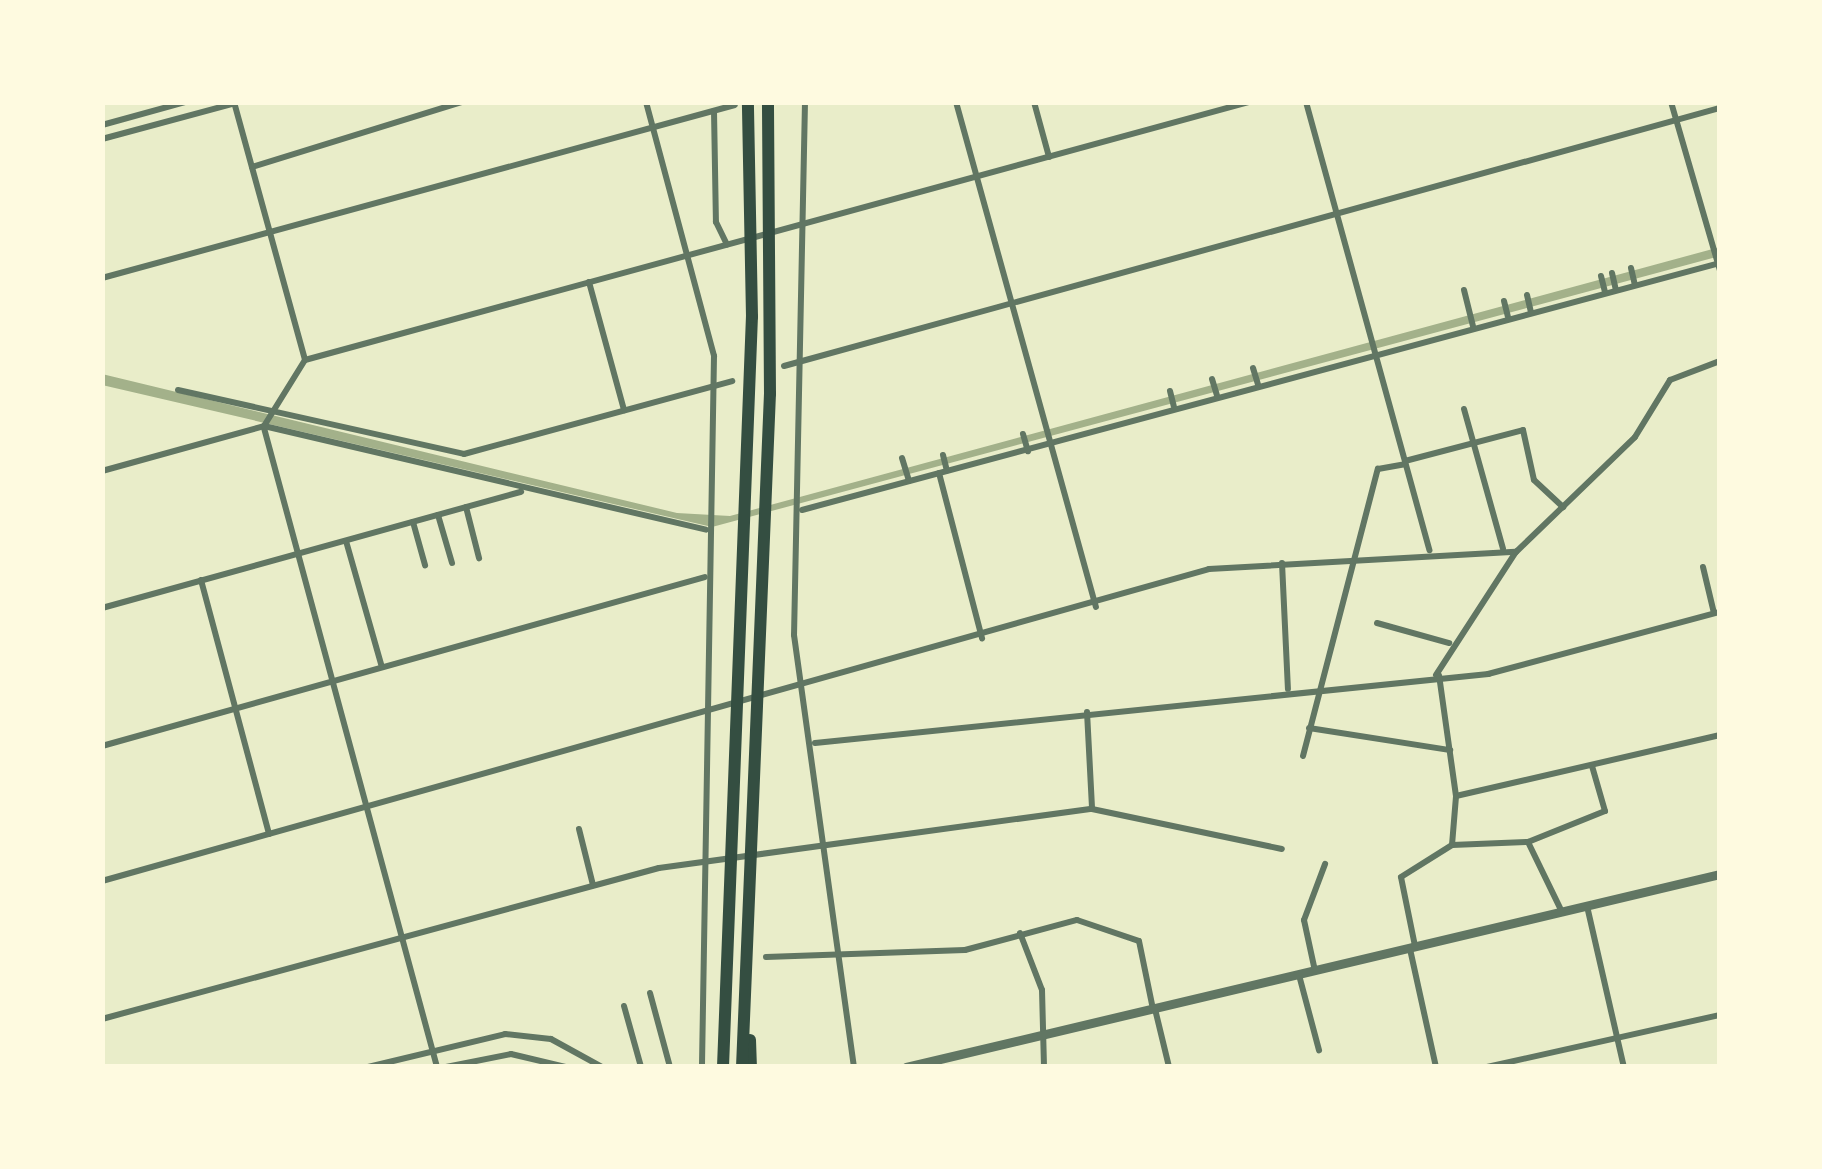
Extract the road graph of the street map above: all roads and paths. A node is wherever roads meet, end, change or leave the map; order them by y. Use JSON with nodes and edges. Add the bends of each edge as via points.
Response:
{"nodes":[{"id":1,"x":185,"y":102,"type":"edge"},
{"id":2,"x":234,"y":102,"type":"edge"},
{"id":3,"x":462,"y":102,"type":"edge"},
{"id":4,"x":646,"y":102,"type":"edge"},
{"id":5,"x":768,"y":102,"type":"edge"},
{"id":6,"x":806,"y":102,"type":"edge"},
{"id":7,"x":956,"y":102,"type":"edge"},
{"id":8,"x":1034,"y":102,"type":"edge"},
{"id":9,"x":1249,"y":102,"type":"edge"},
{"id":10,"x":1306,"y":102,"type":"edge"},
{"id":11,"x":1671,"y":102,"type":"edge"},
{"id":12,"x":742,"y":104,"type":"edge"},
{"id":13,"x":717,"y":108,"type":"edge"},
{"id":14,"x":1720,"y":108,"type":"edge"},
{"id":15,"x":1676,"y":121,"type":"junction"},
{"id":16,"x":102,"y":124,"type":"edge"},
{"id":17,"x":653,"y":128,"type":"junction"},
{"id":18,"x":102,"y":140,"type":"edge"},
{"id":19,"x":1049,"y":157,"type":"junction"},
{"id":20,"x":252,"y":167,"type":"junction"},
{"id":21,"x":978,"y":176,"type":"junction"},
{"id":22,"x":1336,"y":213,"type":"junction"},
{"id":23,"x":811,"y":223,"type":"junction"},
{"id":24,"x":269,"y":232,"type":"junction"},
{"id":25,"x":727,"y":245,"type":"junction"},
{"id":26,"x":691,"y":255,"type":"junction"},
{"id":27,"x":1719,"y":264,"type":"edge"},
{"id":28,"x":1631,"y":268,"type":"dead end"},
{"id":29,"x":1612,"y":273,"type":"dead end"},
{"id":30,"x":1601,"y":276,"type":"dead end"},
{"id":31,"x":102,"y":278,"type":"edge"},
{"id":32,"x":590,"y":281,"type":"junction"},
{"id":33,"x":1635,"y":284,"type":"junction"},
{"id":34,"x":1564,"y":286,"type":"dead end"},
{"id":35,"x":1464,"y":290,"type":"dead end"},
{"id":36,"x":1616,"y":290,"type":"junction"},
{"id":37,"x":1605,"y":292,"type":"junction"},
{"id":38,"x":1527,"y":295,"type":"dead end"},
{"id":39,"x":1504,"y":301,"type":"dead end"},
{"id":40,"x":1567,"y":302,"type":"junction"},
{"id":41,"x":1012,"y":304,"type":"junction"},
{"id":42,"x":1531,"y":312,"type":"junction"},
{"id":43,"x":1508,"y":317,"type":"junction"},
{"id":44,"x":1473,"y":326,"type":"junction"},
{"id":45,"x":1374,"y":354,"type":"junction"},
{"id":46,"x":305,"y":360,"type":"junction"},
{"id":47,"x":805,"y":360,"type":"junction"},
{"id":48,"x":1720,"y":361,"type":"edge"},
{"id":49,"x":784,"y":366,"type":"dead end"},
{"id":50,"x":1253,"y":368,"type":"dead end"},
{"id":51,"x":1212,"y":379,"type":"dead end"},
{"id":52,"x":732,"y":381,"type":"dead end"},
{"id":53,"x":1257,"y":382,"type":"junction"},
{"id":54,"x":712,"y":386,"type":"junction"},
{"id":55,"x":178,"y":390,"type":"dead end"},
{"id":56,"x":1170,"y":391,"type":"dead end"},
{"id":57,"x":1216,"y":393,"type":"junction"},
{"id":58,"x":1173,"y":405,"type":"junction"},
{"id":59,"x":1119,"y":407,"type":"dead end"},
{"id":60,"x":1464,"y":409,"type":"dead end"},
{"id":61,"x":625,"y":410,"type":"junction"},
{"id":62,"x":1720,"y":410,"type":"edge"},
{"id":63,"x":270,"y":411,"type":"junction"},
{"id":64,"x":1090,"y":415,"type":"dead end"},
{"id":65,"x":1123,"y":419,"type":"junction"},
{"id":66,"x":1720,"y":426,"type":"edge"},
{"id":67,"x":264,"y":427,"type":"junction"},
{"id":68,"x":1093,"y":427,"type":"junction"},
{"id":69,"x":1023,"y":434,"type":"dead end"},
{"id":70,"x":1050,"y":441,"type":"junction"},
{"id":71,"x":1474,"y":442,"type":"junction"},
{"id":72,"x":1027,"y":447,"type":"junction"},
{"id":73,"x":943,"y":455,"type":"dead end"},
{"id":74,"x":1405,"y":462,"type":"junction"},
{"id":75,"x":903,"y":463,"type":"dead end"},
{"id":76,"x":944,"y":470,"type":"junction"},
{"id":77,"x":102,"y":471,"type":"edge"},
{"id":78,"x":908,"y":479,"type":"junction"},
{"id":79,"x":525,"y":490,"type":"junction"},
{"id":80,"x":466,"y":507,"type":"junction"},
{"id":81,"x":1563,"y":507,"type":"junction"},
{"id":82,"x":802,"y":510,"type":"junction"},
{"id":83,"x":438,"y":515,"type":"junction"},
{"id":84,"x":413,"y":522,"type":"junction"},
{"id":85,"x":706,"y":529,"type":"junction"},
{"id":86,"x":346,"y":541,"type":"junction"},
{"id":87,"x":1503,"y":550,"type":"junction"},
{"id":88,"x":1430,"y":551,"type":"junction"},
{"id":89,"x":1516,"y":552,"type":"junction"},
{"id":90,"x":296,"y":554,"type":"junction"},
{"id":91,"x":1354,"y":555,"type":"junction"},
{"id":92,"x":479,"y":558,"type":"dead end"},
{"id":93,"x":452,"y":563,"type":"dead end"},
{"id":94,"x":1282,"y":563,"type":"junction"},
{"id":95,"x":425,"y":565,"type":"dead end"},
{"id":96,"x":1703,"y":567,"type":"dead end"},
{"id":97,"x":705,"y":577,"type":"junction"},
{"id":98,"x":201,"y":580,"type":"junction"},
{"id":99,"x":1096,"y":607,"type":"junction"},
{"id":100,"x":102,"y":608,"type":"edge"},
{"id":101,"x":1717,"y":612,"type":"edge"},
{"id":102,"x":1377,"y":623,"type":"dead end"},
{"id":103,"x":982,"y":638,"type":"junction"},
{"id":104,"x":1450,"y":644,"type":"junction"},
{"id":105,"x":382,"y":667,"type":"junction"},
{"id":106,"x":1437,"y":675,"type":"junction"},
{"id":107,"x":332,"y":681,"type":"junction"},
{"id":108,"x":1319,"y":686,"type":"junction"},
{"id":109,"x":804,"y":688,"type":"junction"},
{"id":110,"x":1288,"y":689,"type":"junction"},
{"id":111,"x":235,"y":708,"type":"junction"},
{"id":112,"x":1087,"y":712,"type":"junction"},
{"id":113,"x":710,"y":714,"type":"junction"},
{"id":114,"x":1309,"y":728,"type":"junction"},
{"id":115,"x":1720,"y":735,"type":"edge"},
{"id":116,"x":815,"y":743,"type":"junction"},
{"id":117,"x":102,"y":746,"type":"edge"},
{"id":118,"x":1450,"y":750,"type":"junction"},
{"id":119,"x":1303,"y":756,"type":"dead end"},
{"id":120,"x":1592,"y":765,"type":"junction"},
{"id":121,"x":1456,"y":796,"type":"junction"},
{"id":122,"x":367,"y":806,"type":"junction"},
{"id":123,"x":1092,"y":809,"type":"junction"},
{"id":124,"x":579,"y":829,"type":"dead end"},
{"id":125,"x":268,"y":834,"type":"junction"},
{"id":126,"x":1528,"y":842,"type":"junction"},
{"id":127,"x":828,"y":845,"type":"junction"},
{"id":128,"x":1452,"y":845,"type":"junction"},
{"id":129,"x":1282,"y":849,"type":"dead end"},
{"id":130,"x":709,"y":862,"type":"junction"},
{"id":131,"x":1325,"y":864,"type":"dead end"},
{"id":132,"x":1720,"y":874,"type":"edge"},
{"id":133,"x":102,"y":880,"type":"edge"},
{"id":134,"x":593,"y":885,"type":"junction"},
{"id":135,"x":1587,"y":906,"type":"junction"},
{"id":136,"x":1562,"y":912,"type":"junction"},
{"id":137,"x":1020,"y":933,"type":"junction"},
{"id":138,"x":402,"y":936,"type":"junction"},
{"id":139,"x":1413,"y":948,"type":"junction"},
{"id":140,"x":842,"y":954,"type":"junction"},
{"id":141,"x":766,"y":957,"type":"dead end"},
{"id":142,"x":1315,"y":971,"type":"junction"},
{"id":143,"x":1299,"y":975,"type":"junction"},
{"id":144,"x":650,"y":993,"type":"dead end"},
{"id":145,"x":624,"y":1006,"type":"dead end"},
{"id":146,"x":1154,"y":1009,"type":"junction"},
{"id":147,"x":1720,"y":1015,"type":"edge"},
{"id":148,"x":102,"y":1019,"type":"edge"},
{"id":149,"x":1046,"y":1034,"type":"junction"},
{"id":150,"x":1618,"y":1038,"type":"junction"},
{"id":151,"x":434,"y":1049,"type":"junction"},
{"id":152,"x":1319,"y":1049,"type":"dead end"},
{"id":153,"x":368,"y":1067,"type":"edge"},
{"id":154,"x":442,"y":1067,"type":"edge"},
{"id":155,"x":566,"y":1067,"type":"edge"},
{"id":156,"x":602,"y":1067,"type":"edge"},
{"id":157,"x":641,"y":1067,"type":"edge"},
{"id":158,"x":670,"y":1067,"type":"edge"},
{"id":159,"x":702,"y":1067,"type":"edge"},
{"id":160,"x":724,"y":1067,"type":"edge"},
{"id":161,"x":746,"y":1067,"type":"edge"},
{"id":162,"x":854,"y":1067,"type":"edge"},
{"id":163,"x":906,"y":1067,"type":"edge"},
{"id":164,"x":1044,"y":1067,"type":"edge"},
{"id":165,"x":1169,"y":1067,"type":"edge"},
{"id":166,"x":1436,"y":1067,"type":"edge"},
{"id":167,"x":1487,"y":1067,"type":"edge"},
{"id":168,"x":1624,"y":1067,"type":"edge"}],
"edges":[{"from":1,"to":16,"type":"street"},
{"from":2,"to":18,"type":"street"},
{"from":2,"to":20,"type":"street"},
{"from":3,"to":20,"type":"street"},
{"from":4,"to":17,"type":"street"},
{"from":5,"to":161,"type":"highway","via":[[772,246]]},
{"from":6,"to":23,"type":"street"},
{"from":7,"to":21,"type":"street"},
{"from":8,"to":19,"type":"street"},
{"from":9,"to":19,"type":"street"},
{"from":10,"to":22,"type":"street"},
{"from":11,"to":15,"type":"street"},
{"from":12,"to":13,"type":"street"},
{"from":12,"to":160,"type":"highway","via":[[752,252]]},
{"from":13,"to":17,"type":"street"},
{"from":13,"to":25,"type":"street","via":[[716,222]]},
{"from":14,"to":15,"type":"street"},
{"from":15,"to":22,"type":"street"},
{"from":15,"to":27,"type":"street"},
{"from":17,"to":24,"type":"street"},
{"from":17,"to":26,"type":"street"},
{"from":19,"to":21,"type":"street"},
{"from":20,"to":24,"type":"street"},
{"from":21,"to":23,"type":"street"},
{"from":21,"to":41,"type":"street"},
{"from":22,"to":41,"type":"street"},
{"from":22,"to":45,"type":"street"},
{"from":23,"to":25,"type":"street"},
{"from":23,"to":47,"type":"street"},
{"from":24,"to":31,"type":"street"},
{"from":24,"to":46,"type":"street"},
{"from":25,"to":26,"type":"street"},
{"from":26,"to":32,"type":"street"},
{"from":26,"to":54,"type":"street"},
{"from":27,"to":33,"type":"street"},
{"from":28,"to":33,"type":"street"},
{"from":29,"to":36,"type":"street"},
{"from":30,"to":37,"type":"street"},
{"from":32,"to":46,"type":"street"},
{"from":32,"to":61,"type":"street"},
{"from":33,"to":36,"type":"street"},
{"from":34,"to":40,"type":"street"},
{"from":35,"to":44,"type":"street"},
{"from":36,"to":37,"type":"street"},
{"from":37,"to":40,"type":"street"},
{"from":38,"to":42,"type":"street"},
{"from":39,"to":43,"type":"street"},
{"from":40,"to":42,"type":"street"},
{"from":41,"to":47,"type":"street"},
{"from":41,"to":70,"type":"street"},
{"from":42,"to":43,"type":"street"},
{"from":43,"to":44,"type":"street"},
{"from":44,"to":45,"type":"street"},
{"from":45,"to":53,"type":"street","via":[[1307,363]]},
{"from":45,"to":74,"type":"street"},
{"from":46,"to":63,"type":"street"},
{"from":47,"to":49,"type":"street"},
{"from":47,"to":82,"type":"street"},
{"from":48,"to":81,"type":"street","via":[[1670,380],[1635,437]]},
{"from":50,"to":53,"type":"street"},
{"from":51,"to":57,"type":"street"},
{"from":52,"to":54,"type":"street"},
{"from":53,"to":57,"type":"street"},
{"from":54,"to":61,"type":"street"},
{"from":54,"to":85,"type":"street"},
{"from":55,"to":63,"type":"street"},
{"from":56,"to":58,"type":"street"},
{"from":57,"to":58,"type":"street"},
{"from":58,"to":65,"type":"street"},
{"from":59,"to":65,"type":"street"},
{"from":60,"to":71,"type":"street"},
{"from":61,"to":63,"type":"street","via":[[464,454]]},
{"from":62,"to":66,"type":"street"},
{"from":63,"to":67,"type":"street"},
{"from":64,"to":68,"type":"street"},
{"from":65,"to":68,"type":"street"},
{"from":67,"to":77,"type":"street"},
{"from":67,"to":79,"type":"street"},
{"from":67,"to":90,"type":"street"},
{"from":68,"to":70,"type":"street"},
{"from":69,"to":72,"type":"street"},
{"from":70,"to":72,"type":"street"},
{"from":70,"to":99,"type":"street"},
{"from":71,"to":74,"type":"street"},
{"from":71,"to":81,"type":"street","via":[[1522,430],[1534,480]]},
{"from":71,"to":87,"type":"street"},
{"from":72,"to":76,"type":"street"},
{"from":73,"to":76,"type":"street"},
{"from":74,"to":88,"type":"street"},
{"from":74,"to":91,"type":"street","via":[[1378,469]]},
{"from":75,"to":78,"type":"street"},
{"from":76,"to":78,"type":"street"},
{"from":76,"to":103,"type":"street"},
{"from":78,"to":82,"type":"street"},
{"from":79,"to":80,"type":"street"},
{"from":79,"to":85,"type":"street"},
{"from":80,"to":83,"type":"street"},
{"from":80,"to":92,"type":"street"},
{"from":81,"to":89,"type":"street"},
{"from":82,"to":109,"type":"street","via":[[794,635]]},
{"from":83,"to":84,"type":"street"},
{"from":83,"to":93,"type":"street"},
{"from":84,"to":86,"type":"street"},
{"from":84,"to":95,"type":"street"},
{"from":85,"to":97,"type":"street"},
{"from":86,"to":90,"type":"street"},
{"from":86,"to":105,"type":"street"},
{"from":87,"to":88,"type":"street"},
{"from":87,"to":89,"type":"street"},
{"from":88,"to":91,"type":"street"},
{"from":89,"to":104,"type":"street"},
{"from":90,"to":98,"type":"street"},
{"from":90,"to":107,"type":"street"},
{"from":91,"to":94,"type":"street"},
{"from":91,"to":108,"type":"street"},
{"from":94,"to":99,"type":"street","via":[[1209,569]]},
{"from":94,"to":110,"type":"street"},
{"from":96,"to":101,"type":"street"},
{"from":97,"to":105,"type":"street"},
{"from":97,"to":113,"type":"street","via":[[700,689]]},
{"from":98,"to":100,"type":"street"},
{"from":98,"to":111,"type":"street"},
{"from":99,"to":103,"type":"street"},
{"from":101,"to":106,"type":"street","via":[[1488,674]]},
{"from":102,"to":104,"type":"street"},
{"from":103,"to":109,"type":"street"},
{"from":104,"to":106,"type":"street"},
{"from":105,"to":107,"type":"street"},
{"from":106,"to":108,"type":"street"},
{"from":106,"to":118,"type":"street"},
{"from":107,"to":111,"type":"street"},
{"from":107,"to":122,"type":"street"},
{"from":108,"to":110,"type":"street"},
{"from":108,"to":114,"type":"street"},
{"from":109,"to":113,"type":"street"},
{"from":109,"to":116,"type":"street"},
{"from":110,"to":112,"type":"street"},
{"from":111,"to":117,"type":"street"},
{"from":111,"to":125,"type":"street"},
{"from":112,"to":116,"type":"street"},
{"from":112,"to":123,"type":"street"},
{"from":113,"to":122,"type":"street"},
{"from":113,"to":130,"type":"street"},
{"from":114,"to":118,"type":"street"},
{"from":114,"to":119,"type":"street"},
{"from":115,"to":120,"type":"street"},
{"from":116,"to":127,"type":"street"},
{"from":118,"to":121,"type":"street"},
{"from":120,"to":121,"type":"street"},
{"from":120,"to":126,"type":"street","via":[[1605,811]]},
{"from":121,"to":128,"type":"street"},
{"from":122,"to":125,"type":"street"},
{"from":122,"to":138,"type":"street"},
{"from":123,"to":127,"type":"street"},
{"from":123,"to":129,"type":"street"},
{"from":124,"to":134,"type":"street"},
{"from":125,"to":133,"type":"street"},
{"from":126,"to":128,"type":"street"},
{"from":126,"to":136,"type":"street"},
{"from":127,"to":130,"type":"street"},
{"from":127,"to":140,"type":"street"},
{"from":128,"to":139,"type":"street","via":[[1401,877]]},
{"from":130,"to":134,"type":"street"},
{"from":130,"to":159,"type":"street"},
{"from":131,"to":142,"type":"street","via":[[1304,920]]},
{"from":132,"to":135,"type":"street"},
{"from":134,"to":138,"type":"street"},
{"from":135,"to":136,"type":"street"},
{"from":135,"to":150,"type":"street"},
{"from":136,"to":139,"type":"street"},
{"from":137,"to":140,"type":"street","via":[[965,950]]},
{"from":137,"to":146,"type":"street","via":[[1077,920],[1139,941]]},
{"from":137,"to":149,"type":"street"},
{"from":138,"to":148,"type":"street"},
{"from":138,"to":151,"type":"street"},
{"from":139,"to":142,"type":"street"},
{"from":139,"to":166,"type":"street"},
{"from":140,"to":141,"type":"street"},
{"from":140,"to":162,"type":"street"},
{"from":142,"to":143,"type":"street"},
{"from":143,"to":146,"type":"street"},
{"from":143,"to":152,"type":"street"},
{"from":144,"to":158,"type":"street"},
{"from":145,"to":157,"type":"street"},
{"from":146,"to":149,"type":"street"},
{"from":146,"to":165,"type":"street"},
{"from":147,"to":150,"type":"street"},
{"from":149,"to":163,"type":"street"},
{"from":149,"to":164,"type":"street"},
{"from":150,"to":167,"type":"street"},
{"from":150,"to":168,"type":"street"},
{"from":151,"to":153,"type":"street"},
{"from":151,"to":154,"type":"street"},
{"from":151,"to":156,"type":"street","via":[[530,1035]]},
{"from":154,"to":155,"type":"street","via":[[511,1054]]}]}
